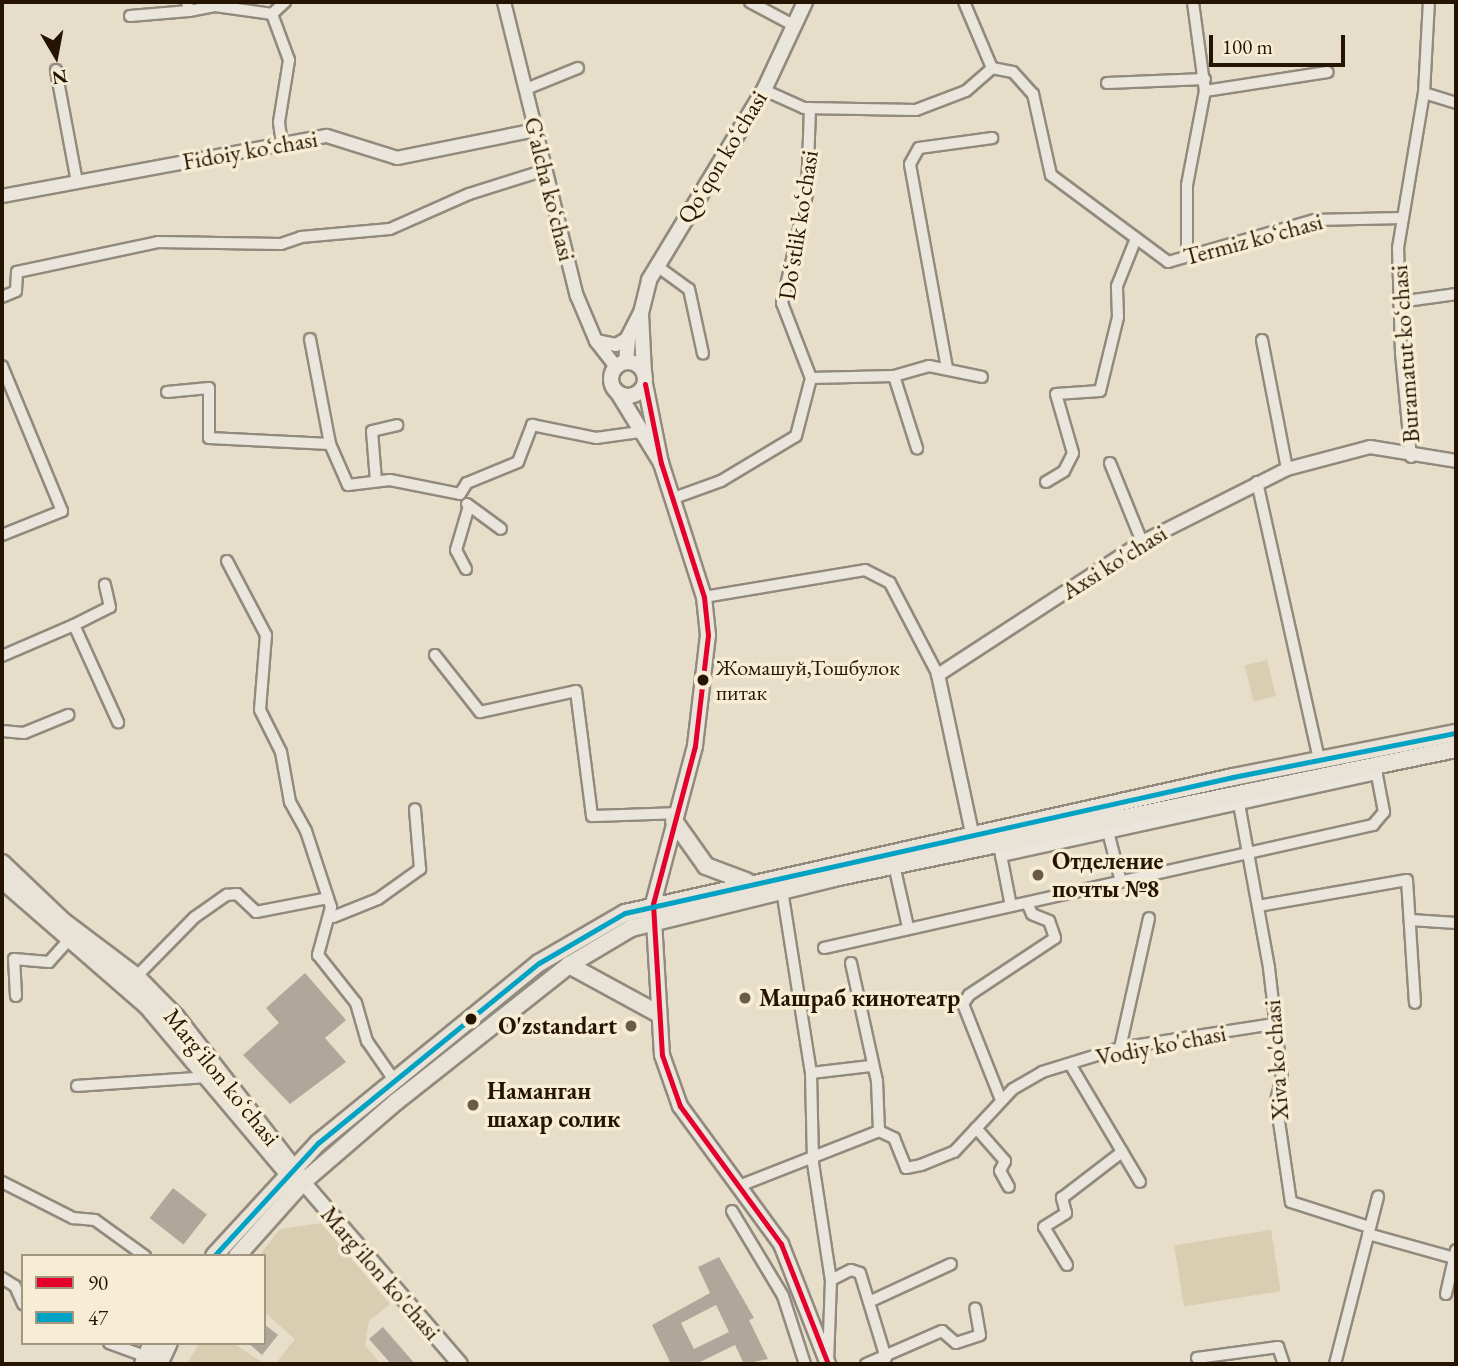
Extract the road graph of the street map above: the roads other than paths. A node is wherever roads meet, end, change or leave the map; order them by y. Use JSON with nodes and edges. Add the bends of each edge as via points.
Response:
{"nodes":[{"id":1,"x":285,"y":2,"type":"edge"},
{"id":2,"x":504,"y":2,"type":"edge"},
{"id":3,"x":750,"y":2,"type":"edge"},
{"id":4,"x":805,"y":2,"type":"edge"},
{"id":5,"x":964,"y":2,"type":"edge"},
{"id":6,"x":1193,"y":2,"type":"edge"},
{"id":7,"x":1429,"y":2,"type":"edge"},
{"id":8,"x":188,"y":6,"type":"edge"},
{"id":9,"x":272,"y":14,"type":"junction"},
{"id":10,"x":130,"y":16,"type":"dead end"},
{"id":11,"x":795,"y":26,"type":"junction"},
{"id":12,"x":578,"y":68,"type":"dead end"},
{"id":13,"x":992,"y":68,"type":"junction"},
{"id":14,"x":56,"y":70,"type":"dead end"},
{"id":15,"x":1328,"y":72,"type":"dead end"},
{"id":16,"x":1107,"y":83,"type":"dead end"},
{"id":17,"x":1205,"y":85,"type":"junction"},
{"id":18,"x":526,"y":89,"type":"junction"},
{"id":19,"x":764,"y":90,"type":"junction"},
{"id":20,"x":1424,"y":93,"type":"junction"},
{"id":21,"x":1456,"y":103,"type":"edge"},
{"id":22,"x":810,"y":108,"type":"junction"},
{"id":23,"x":536,"y":130,"type":"junction"},
{"id":24,"x":992,"y":138,"type":"dead end"},
{"id":25,"x":282,"y":144,"type":"junction"},
{"id":26,"x":545,"y":170,"type":"junction"},
{"id":27,"x":77,"y":182,"type":"junction"},
{"id":28,"x":2,"y":196,"type":"edge"},
{"id":29,"x":1403,"y":218,"type":"junction"},
{"id":30,"x":1135,"y":241,"type":"junction"},
{"id":31,"x":1187,"y":256,"type":"junction"},
{"id":32,"x":657,"y":266,"type":"junction"},
{"id":33,"x":1456,"y":294,"type":"edge"},
{"id":34,"x":2,"y":297,"type":"edge"},
{"id":35,"x":1399,"y":302,"type":"junction"},
{"id":36,"x":641,"y":313,"type":"junction"},
{"id":37,"x":628,"y":338,"type":"junction"},
{"id":38,"x":310,"y":339,"type":"dead end"},
{"id":39,"x":1262,"y":340,"type":"dead end"},
{"id":40,"x":596,"y":341,"type":"junction"},
{"id":41,"x":703,"y":354,"type":"dead end"},
{"id":42,"x":621,"y":365,"type":"junction"},
{"id":43,"x":2,"y":366,"type":"edge"},
{"id":44,"x":947,"y":368,"type":"junction"},
{"id":45,"x":894,"y":376,"type":"junction"},
{"id":46,"x":982,"y":377,"type":"dead end"},
{"id":47,"x":645,"y":378,"type":"junction"},
{"id":48,"x":811,"y":379,"type":"junction"},
{"id":49,"x":167,"y":392,"type":"dead end"},
{"id":50,"x":618,"y":393,"type":"junction"},
{"id":51,"x":397,"y":425,"type":"dead end"},
{"id":52,"x":640,"y":432,"type":"junction"},
{"id":53,"x":330,"y":444,"type":"junction"},
{"id":54,"x":917,"y":448,"type":"dead end"},
{"id":55,"x":1411,"y":457,"type":"junction"},
{"id":56,"x":1456,"y":461,"type":"edge"},
{"id":57,"x":662,"y":463,"type":"junction"},
{"id":58,"x":1110,"y":463,"type":"dead end"},
{"id":59,"x":1287,"y":468,"type":"junction"},
{"id":60,"x":376,"y":481,"type":"junction"},
{"id":61,"x":1046,"y":482,"type":"dead end"},
{"id":62,"x":1257,"y":482,"type":"junction"},
{"id":63,"x":460,"y":494,"type":"junction"},
{"id":64,"x":674,"y":498,"type":"junction"},
{"id":65,"x":469,"y":506,"type":"junction"},
{"id":66,"x":501,"y":529,"type":"dead end"},
{"id":67,"x":2,"y":536,"type":"edge"},
{"id":68,"x":1142,"y":542,"type":"junction"},
{"id":69,"x":227,"y":561,"type":"dead end"},
{"id":70,"x":466,"y":569,"type":"dead end"},
{"id":71,"x":105,"y":585,"type":"dead end"},
{"id":72,"x":704,"y":597,"type":"junction"},
{"id":73,"x":74,"y":625,"type":"junction"},
{"id":74,"x":435,"y":655,"type":"dead end"},
{"id":75,"x":2,"y":656,"type":"edge"},
{"id":76,"x":938,"y":675,"type":"junction"},
{"id":77,"x":68,"y":715,"type":"dead end"},
{"id":78,"x":118,"y":722,"type":"dead end"},
{"id":79,"x":2,"y":731,"type":"edge"},
{"id":80,"x":1456,"y":733,"type":"edge"},
{"id":81,"x":1456,"y":749,"type":"edge"},
{"id":82,"x":1319,"y":759,"type":"junction"},
{"id":83,"x":1376,"y":770,"type":"junction"},
{"id":84,"x":1238,"y":798,"type":"junction"},
{"id":85,"x":415,"y":809,"type":"dead end"},
{"id":86,"x":675,"y":817,"type":"junction"},
{"id":87,"x":1106,"y":825,"type":"junction"},
{"id":88,"x":972,"y":833,"type":"junction"},
{"id":89,"x":1000,"y":849,"type":"junction"},
{"id":90,"x":1248,"y":852,"type":"junction"},
{"id":91,"x":2,"y":863,"type":"edge"},
{"id":92,"x":894,"y":865,"type":"junction"},
{"id":93,"x":2,"y":880,"type":"edge"},
{"id":94,"x":749,"y":882,"type":"junction"},
{"id":95,"x":1121,"y":882,"type":"junction"},
{"id":96,"x":782,"y":890,"type":"junction"},
{"id":97,"x":328,"y":898,"type":"junction"},
{"id":98,"x":1027,"y":903,"type":"junction"},
{"id":99,"x":653,"y":904,"type":"junction"},
{"id":100,"x":1011,"y":906,"type":"junction"},
{"id":101,"x":1258,"y":906,"type":"junction"},
{"id":102,"x":333,"y":917,"type":"junction"},
{"id":103,"x":1149,"y":918,"type":"dead end"},
{"id":104,"x":651,"y":920,"type":"junction"},
{"id":105,"x":1411,"y":920,"type":"junction"},
{"id":106,"x":1456,"y":923,"type":"edge"},
{"id":107,"x":908,"y":927,"type":"junction"},
{"id":108,"x":68,"y":941,"type":"junction"},
{"id":109,"x":824,"y":948,"type":"dead end"},
{"id":110,"x":851,"y":963,"type":"dead end"},
{"id":111,"x":569,"y":965,"type":"junction"},
{"id":112,"x":131,"y":982,"type":"junction"},
{"id":113,"x":16,"y":996,"type":"dead end"},
{"id":114,"x":1415,"y":1003,"type":"dead end"},
{"id":115,"x":657,"y":1013,"type":"junction"},
{"id":116,"x":1274,"y":1024,"type":"junction"},
{"id":117,"x":1120,"y":1048,"type":"junction"},
{"id":118,"x":1070,"y":1064,"type":"junction"},
{"id":119,"x":871,"y":1066,"type":"junction"},
{"id":120,"x":811,"y":1073,"type":"junction"},
{"id":121,"x":210,"y":1077,"type":"junction"},
{"id":122,"x":394,"y":1080,"type":"junction"},
{"id":123,"x":78,"y":1086,"type":"dead end"},
{"id":124,"x":1002,"y":1100,"type":"junction"},
{"id":125,"x":976,"y":1128,"type":"junction"},
{"id":126,"x":879,"y":1131,"type":"junction"},
{"id":127,"x":814,"y":1152,"type":"junction"},
{"id":128,"x":1122,"y":1152,"type":"junction"},
{"id":129,"x":290,"y":1168,"type":"junction"},
{"id":130,"x":2,"y":1182,"type":"edge"},
{"id":131,"x":303,"y":1182,"type":"junction"},
{"id":132,"x":1140,"y":1182,"type":"dead end"},
{"id":133,"x":739,"y":1186,"type":"junction"},
{"id":134,"x":1009,"y":1187,"type":"dead end"},
{"id":135,"x":1378,"y":1196,"type":"dead end"},
{"id":136,"x":732,"y":1211,"type":"dead end"},
{"id":137,"x":1368,"y":1231,"type":"junction"},
{"id":138,"x":142,"y":1254,"type":"edge"},
{"id":139,"x":216,"y":1254,"type":"edge"},
{"id":140,"x":239,"y":1254,"type":"edge"},
{"id":141,"x":1455,"y":1254,"type":"edge"},
{"id":142,"x":951,"y":1264,"type":"dead end"},
{"id":143,"x":1067,"y":1265,"type":"dead end"},
{"id":144,"x":2,"y":1278,"type":"edge"},
{"id":145,"x":831,"y":1280,"type":"junction"},
{"id":146,"x":802,"y":1287,"type":"junction"},
{"id":147,"x":1446,"y":1294,"type":"dead end"},
{"id":148,"x":783,"y":1296,"type":"junction"},
{"id":149,"x":21,"y":1300,"type":"edge"},
{"id":150,"x":871,"y":1301,"type":"junction"},
{"id":151,"x":975,"y":1308,"type":"dead end"},
{"id":152,"x":115,"y":1345,"type":"edge"},
{"id":153,"x":166,"y":1345,"type":"edge"},
{"id":154,"x":150,"y":1357,"type":"edge"},
{"id":155,"x":886,"y":1358,"type":"junction"},
{"id":156,"x":1196,"y":1358,"type":"dead end"},
{"id":157,"x":828,"y":1363,"type":"edge"},
{"id":158,"x":460,"y":1364,"type":"edge"},
{"id":159,"x":806,"y":1364,"type":"edge"},
{"id":160,"x":866,"y":1364,"type":"edge"},
{"id":161,"x":1284,"y":1364,"type":"edge"},
{"id":162,"x":1335,"y":1364,"type":"edge"}],
"edges":[{"from":1,"to":9,"type":"street"},
{"from":2,"to":18,"type":"street","name":"Gʻalcha koʻchasi"},
{"from":3,"to":11,"type":"street"},
{"from":4,"to":11,"type":"main road","name":"Qoʻqon koʻchasi"},
{"from":5,"to":13,"type":"street"},
{"from":6,"to":17,"type":"street"},
{"from":7,"to":20,"type":"street","name":"Buramatut koʻchasi"},
{"from":8,"to":9,"type":"street"},
{"from":8,"to":10,"type":"street"},
{"from":9,"to":25,"type":"street","via":[[289,60],[279,122]]},
{"from":11,"to":19,"type":"main road","name":"Qoʻqon koʻchasi"},
{"from":12,"to":18,"type":"street"},
{"from":13,"to":22,"type":"street","via":[[966,91],[916,110]]},
{"from":13,"to":30,"type":"street","name":"Termiz koʻchasi","via":[[1020,76],[1033,94],[1051,176]]},
{"from":14,"to":27,"type":"street"},
{"from":15,"to":17,"type":"street"},
{"from":16,"to":17,"type":"street"},
{"from":17,"to":31,"type":"street","via":[[1187,185]]},
{"from":18,"to":23,"type":"street","name":"Gʻalcha koʻchasi"},
{"from":19,"to":22,"type":"street"},
{"from":19,"to":32,"type":"main road","name":"Qoʻqon koʻchasi"},
{"from":20,"to":21,"type":"street"},
{"from":20,"to":29,"type":"street","name":"Buramatut koʻchasi"},
{"from":22,"to":48,"type":"street","name":"Doʻstlik koʻchasi","via":[[807,194],[782,303]]},
{"from":23,"to":25,"type":"street","name":"Fidoiy koʻchasi","via":[[410,157],[378,153],[335,136]]},
{"from":23,"to":26,"type":"street","name":"Gʻalcha koʻchasi"},
{"from":24,"to":44,"type":"street","via":[[919,148],[910,164]]},
{"from":25,"to":27,"type":"street","name":"Fidoiy koʻchasi"},
{"from":26,"to":34,"type":"street","via":[[486,187],[390,229],[301,237],[281,244],[158,242],[17,272],[16,291]]},
{"from":26,"to":40,"type":"street","name":"Gʻalcha koʻchasi","via":[[577,296]]},
{"from":27,"to":28,"type":"street","name":"Fidoiy koʻchasi"},
{"from":29,"to":31,"type":"street","name":"Termiz koʻchasi","via":[[1314,220]]},
{"from":29,"to":35,"type":"street","name":"Buramatut koʻchasi"},
{"from":30,"to":31,"type":"street","name":"Termiz koʻchasi","via":[[1161,260]]},
{"from":30,"to":61,"type":"street","via":[[1117,286],[1118,317],[1100,391],[1056,394],[1073,453],[1064,471]]},
{"from":32,"to":36,"type":"main road","name":"Qoʻqon koʻchasi"},
{"from":32,"to":41,"type":"street","via":[[690,289]]},
{"from":33,"to":35,"type":"street"},
{"from":35,"to":55,"type":"street","name":"Buramatut koʻchasi"},
{"from":36,"to":37,"type":"main road","name":"Qoʻqon koʻchasi"},
{"from":36,"to":47,"type":"main road","name":"Qoʻqon koʻchasi"},
{"from":37,"to":40,"type":"street","via":[[615,345]]},
{"from":37,"to":42,"type":"main road","name":"Qoʻqon koʻchasi"},
{"from":38,"to":53,"type":"street"},
{"from":39,"to":59,"type":"street"},
{"from":40,"to":42,"type":"street","name":"Gʻalcha koʻchasi"},
{"from":42,"to":47,"type":"main road"},
{"from":42,"to":50,"type":"main road","name":"Qoʻqon koʻchasi","via":[[611,377]]},
{"from":43,"to":67,"type":"street","via":[[62,511]]},
{"from":44,"to":45,"type":"street","via":[[929,366]]},
{"from":44,"to":46,"type":"street"},
{"from":45,"to":48,"type":"street"},
{"from":45,"to":54,"type":"street"},
{"from":47,"to":50,"type":"main road","via":[[634,396]]},
{"from":47,"to":57,"type":"main road","name":"Qoʻqon koʻchasi"},
{"from":48,"to":64,"type":"street","via":[[796,436],[721,481]]},
{"from":49,"to":53,"type":"street","via":[[209,388],[209,438]]},
{"from":50,"to":52,"type":"main road","name":"Qoʻqon koʻchasi"},
{"from":51,"to":60,"type":"street","via":[[372,431]]},
{"from":52,"to":57,"type":"main road","name":"Qoʻqon koʻchasi"},
{"from":52,"to":63,"type":"street","via":[[596,438],[532,425],[518,463],[467,483]]},
{"from":53,"to":60,"type":"street","via":[[348,485]]},
{"from":55,"to":56,"type":"street","name":"Axsi ko'chasi"},
{"from":55,"to":59,"type":"street","name":"Axsi ko'chasi","via":[[1370,447]]},
{"from":57,"to":64,"type":"main road","name":"Qoʻqon koʻchasi"},
{"from":58,"to":68,"type":"street"},
{"from":59,"to":62,"type":"street","name":"Axsi ko'chasi"},
{"from":60,"to":63,"type":"street"},
{"from":62,"to":68,"type":"street","name":"Axsi ko'chasi"},
{"from":62,"to":82,"type":"street"},
{"from":63,"to":65,"type":"street"},
{"from":64,"to":72,"type":"main road","name":"Qoʻqon koʻchasi"},
{"from":65,"to":66,"type":"street"},
{"from":65,"to":70,"type":"street","via":[[456,550]]},
{"from":68,"to":76,"type":"street","name":"Axsi ko'chasi"},
{"from":69,"to":97,"type":"street","via":[[267,635],[260,710],[281,752],[290,802]]},
{"from":71,"to":73,"type":"street","via":[[110,607]]},
{"from":72,"to":76,"type":"street","via":[[865,570],[890,583]]},
{"from":72,"to":86,"type":"main road","name":"Qoʻqon koʻchasi","via":[[708,635],[695,746]]},
{"from":73,"to":75,"type":"street"},
{"from":73,"to":78,"type":"street"},
{"from":74,"to":86,"type":"street","via":[[480,712],[576,691],[592,816]]},
{"from":76,"to":88,"type":"street"},
{"from":77,"to":79,"type":"street","via":[[24,733]]},
{"from":80,"to":82,"type":"main road"},
{"from":81,"to":83,"type":"main road"},
{"from":82,"to":88,"type":"main road"},
{"from":83,"to":84,"type":"main road"},
{"from":83,"to":90,"type":"street","via":[[1384,812],[1380,821]]},
{"from":84,"to":87,"type":"main road"},
{"from":84,"to":90,"type":"street","name":"Xiva ko'chasi"},
{"from":85,"to":102,"type":"street","via":[[420,869],[378,899]]},
{"from":86,"to":94,"type":"main road","via":[[706,866]]},
{"from":86,"to":99,"type":"main road","name":"Qoʻqon koʻchasi"},
{"from":87,"to":89,"type":"main road"},
{"from":87,"to":95,"type":"street"},
{"from":88,"to":94,"type":"main road"},
{"from":89,"to":92,"type":"main road"},
{"from":89,"to":100,"type":"street"},
{"from":90,"to":95,"type":"street"},
{"from":90,"to":101,"type":"street","name":"Xiva ko'chasi"},
{"from":91,"to":112,"type":"main road","name":"Margʻilon koʻchasi"},
{"from":92,"to":96,"type":"main road"},
{"from":92,"to":107,"type":"street"},
{"from":93,"to":108,"type":"main road","name":"Margʻilon koʻchasi"},
{"from":94,"to":99,"type":"main road"},
{"from":95,"to":98,"type":"street"},
{"from":96,"to":104,"type":"main road"},
{"from":96,"to":120,"type":"street"},
{"from":97,"to":102,"type":"street"},
{"from":97,"to":112,"type":"street","via":[[256,912],[237,894],[227,895],[195,917]]},
{"from":98,"to":100,"type":"street"},
{"from":98,"to":124,"type":"street","via":[[1032,914],[1049,921],[1055,938],[969,995],[963,1004]]},
{"from":99,"to":104,"type":"main road","name":"Qoʻqon koʻchasi"},
{"from":99,"to":122,"type":"main road","via":[[584,933],[539,963]]},
{"from":100,"to":107,"type":"street"},
{"from":101,"to":105,"type":"street","via":[[1404,878],[1410,887]]},
{"from":101,"to":116,"type":"street","name":"Xiva ko'chasi"},
{"from":102,"to":122,"type":"street","via":[[318,955],[356,1003],[367,1041]]},
{"from":103,"to":117,"type":"street"},
{"from":104,"to":111,"type":"main road"},
{"from":104,"to":115,"type":"main road","name":"Qoʻqon koʻchasi"},
{"from":105,"to":106,"type":"street"},
{"from":105,"to":114,"type":"street"},
{"from":107,"to":109,"type":"street"},
{"from":108,"to":112,"type":"main road","name":"Margʻilon koʻchasi"},
{"from":108,"to":113,"type":"street","via":[[49,962],[15,959]]},
{"from":110,"to":119,"type":"street"},
{"from":111,"to":115,"type":"main road"},
{"from":111,"to":131,"type":"main road"},
{"from":112,"to":121,"type":"main road","name":"Margʻilon koʻchasi"},
{"from":112,"to":129,"type":"main road","name":"Margʻilon koʻchasi","via":[[207,1052]]},
{"from":115,"to":133,"type":"main road","name":"Qoʻqon koʻchasi","via":[[664,1069],[675,1095]]},
{"from":116,"to":117,"type":"street","name":"Vodiy ko'chasi"},
{"from":116,"to":137,"type":"street","name":"Xiva ko'chasi","via":[[1282,1078],[1276,1101],[1292,1202]]},
{"from":117,"to":118,"type":"street","name":"Vodiy ko'chasi"},
{"from":118,"to":124,"type":"street","name":"Vodiy ko'chasi","via":[[1029,1078]]},
{"from":118,"to":128,"type":"street"},
{"from":119,"to":120,"type":"street"},
{"from":119,"to":126,"type":"street","via":[[877,1081]]},
{"from":120,"to":127,"type":"street"},
{"from":121,"to":123,"type":"street"},
{"from":121,"to":129,"type":"main road","name":"Margʻilon koʻchasi"},
{"from":122,"to":129,"type":"main road"},
{"from":124,"to":125,"type":"street","name":"Vodiy ko'chasi"},
{"from":125,"to":126,"type":"street","name":"Vodiy ko'chasi","via":[[947,1156],[908,1168],[894,1138]]},
{"from":125,"to":134,"type":"street","via":[[1005,1161],[1000,1171]]},
{"from":126,"to":127,"type":"street"},
{"from":127,"to":133,"type":"street"},
{"from":127,"to":145,"type":"street"},
{"from":128,"to":132,"type":"street"},
{"from":128,"to":143,"type":"street","via":[[1062,1198],[1065,1214],[1044,1227]]},
{"from":129,"to":131,"type":"main road","name":"Margʻilon koʻchasi"},
{"from":129,"to":139,"type":"main road"},
{"from":130,"to":138,"type":"street","via":[[73,1218],[95,1220]]},
{"from":131,"to":140,"type":"main road"},
{"from":131,"to":158,"type":"main road","name":"Marg'ilon ko'chasi"},
{"from":133,"to":146,"type":"main road","name":"Qoʻqon koʻchasi","via":[[781,1244]]},
{"from":135,"to":137,"type":"street"},
{"from":136,"to":148,"type":"street"},
{"from":137,"to":141,"type":"street"},
{"from":137,"to":162,"type":"street"},
{"from":141,"to":147,"type":"street"},
{"from":142,"to":150,"type":"street"},
{"from":144,"to":149,"type":"street","via":[[15,1286]]},
{"from":145,"to":150,"type":"street","via":[[858,1270]]},
{"from":145,"to":157,"type":"street"},
{"from":146,"to":148,"type":"street"},
{"from":146,"to":157,"type":"main road","name":"Qoʻqon koʻchasi"},
{"from":148,"to":159,"type":"street"},
{"from":150,"to":155,"type":"street"},
{"from":151,"to":155,"type":"street","via":[[982,1334],[956,1343],[943,1331]]},
{"from":152,"to":154,"type":"street"},
{"from":153,"to":154,"type":"main road"},
{"from":155,"to":160,"type":"street"},
{"from":156,"to":161,"type":"street","via":[[1278,1347]]}]}
